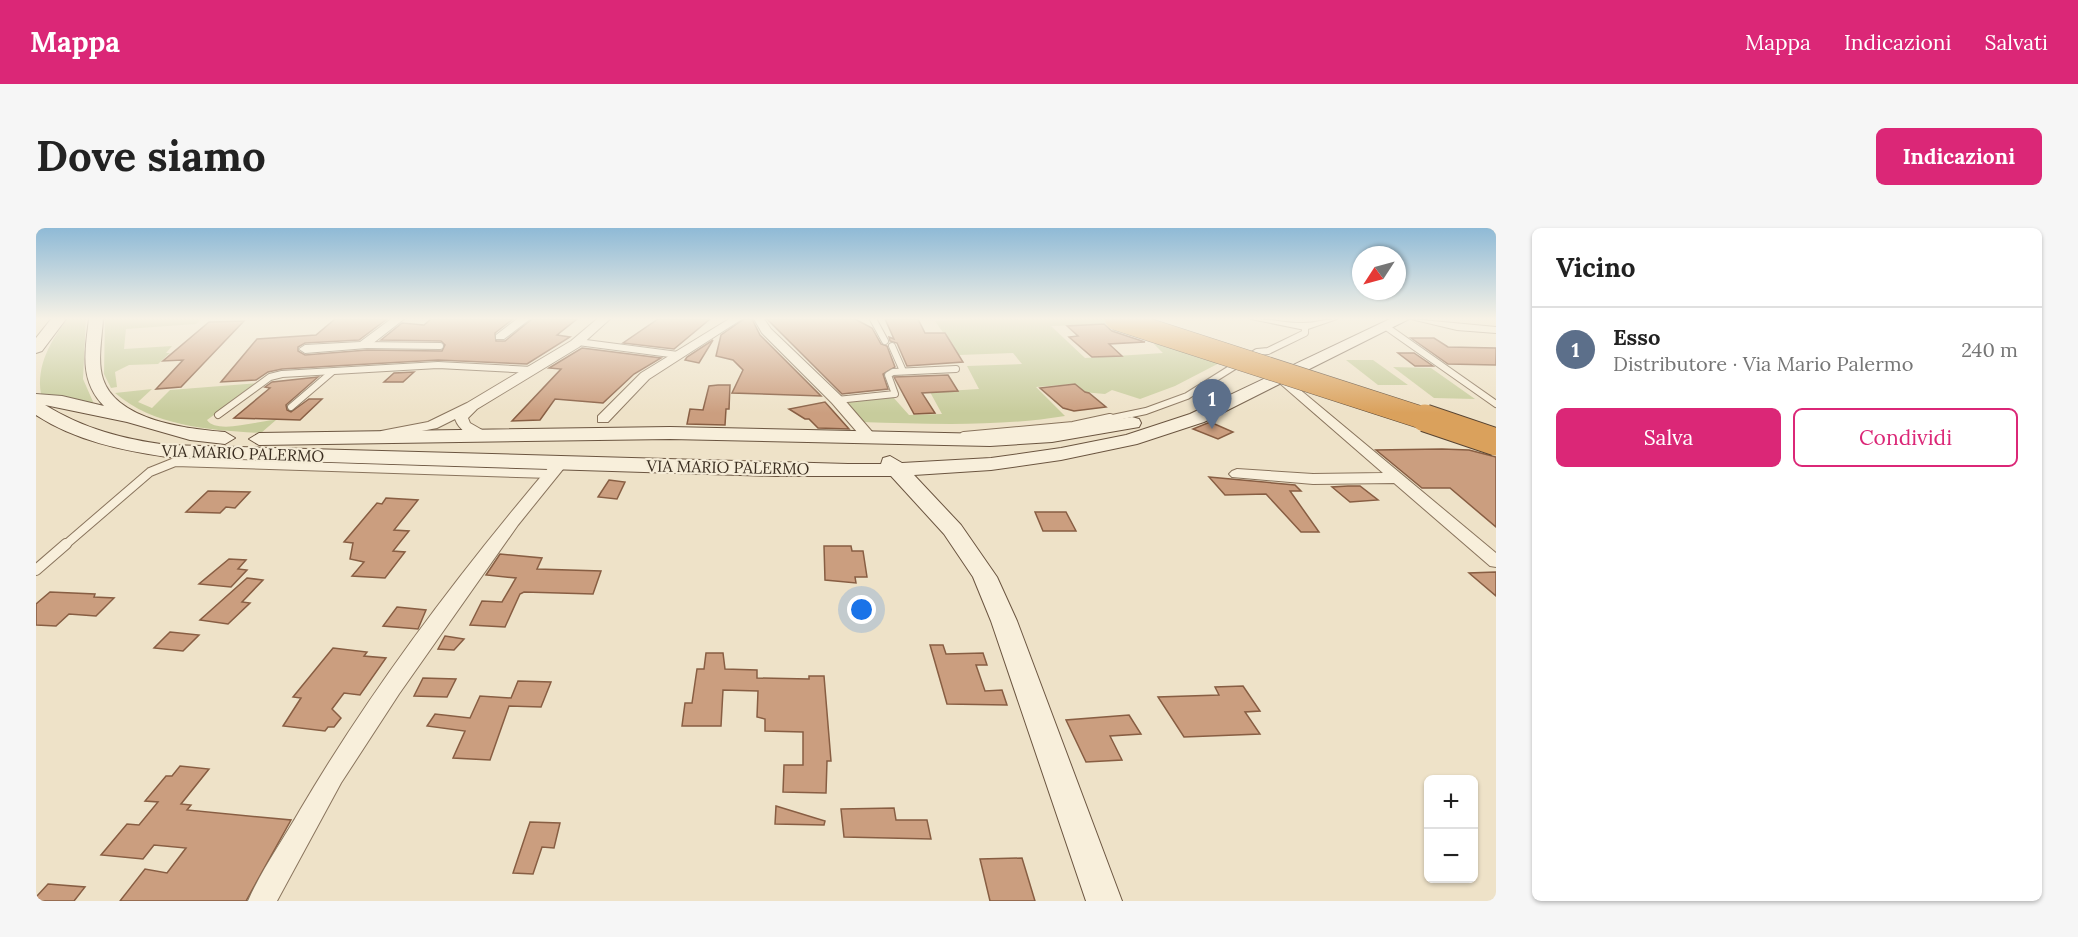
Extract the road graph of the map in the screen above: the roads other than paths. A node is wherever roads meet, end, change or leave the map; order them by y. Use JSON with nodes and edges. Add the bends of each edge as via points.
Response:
{"nodes":[{"id":1,"x":95,"y":350,"type":"edge"},
{"id":2,"x":564,"y":350,"type":"edge"},
{"id":3,"x":643,"y":350,"type":"edge"},
{"id":4,"x":685,"y":350,"type":"edge"},
{"id":5,"x":786,"y":350,"type":"edge"},
{"id":6,"x":893,"y":350,"type":"edge"},
{"id":7,"x":1218,"y":350,"type":"edge"},
{"id":8,"x":1241,"y":350,"type":"edge"},
{"id":9,"x":1269,"y":350,"type":"edge"},
{"id":10,"x":1301,"y":350,"type":"edge"},
{"id":11,"x":1339,"y":350,"type":"edge"},
{"id":12,"x":1430,"y":350,"type":"edge"},
{"id":13,"x":678,"y":355,"type":"junction"},
{"id":14,"x":956,"y":369,"type":"dead end"},
{"id":15,"x":532,"y":370,"type":"junction"},
{"id":16,"x":903,"y":371,"type":"junction"},
{"id":17,"x":334,"y":372,"type":"junction"},
{"id":18,"x":1280,"y":377,"type":"junction"},
{"id":19,"x":36,"y":399,"type":"edge"},
{"id":20,"x":837,"y":399,"type":"junction"},
{"id":21,"x":1496,"y":404,"type":"edge"},
{"id":22,"x":472,"y":406,"type":"junction"},
{"id":23,"x":36,"y":407,"type":"edge"},
{"id":24,"x":291,"y":407,"type":"dead end"},
{"id":25,"x":218,"y":415,"type":"dead end"},
{"id":26,"x":603,"y":419,"type":"dead end"},
{"id":27,"x":145,"y":423,"type":"junction"},
{"id":28,"x":1496,"y":432,"type":"edge"},
{"id":29,"x":479,"y":434,"type":"junction"},
{"id":30,"x":381,"y":435,"type":"junction"},
{"id":31,"x":869,"y":437,"type":"junction"},
{"id":32,"x":951,"y":440,"type":"junction"},
{"id":33,"x":1496,"y":442,"type":"edge"},
{"id":34,"x":555,"y":468,"type":"junction"},
{"id":35,"x":898,"y":470,"type":"junction"},
{"id":36,"x":1238,"y":474,"type":"dead end"},
{"id":37,"x":1397,"y":478,"type":"junction"},
{"id":38,"x":1496,"y":562,"type":"edge"},
{"id":39,"x":36,"y":570,"type":"edge"},
{"id":40,"x":262,"y":901,"type":"edge"},
{"id":41,"x":1104,"y":901,"type":"edge"}],
"edges":[{"from":1,"to":27,"type":"street","name":"VIA MARIO PALERMO","via":[[94,377],[104,397]]},
{"from":2,"to":15,"type":"street"},
{"from":3,"to":13,"type":"lane"},
{"from":4,"to":13,"type":"street"},
{"from":5,"to":20,"type":"street"},
{"from":6,"to":16,"type":"lane"},
{"from":7,"to":33,"type":"highway","bridge":true},
{"from":8,"to":28,"type":"highway"},
{"from":9,"to":32,"type":"lane","via":[[1257,352],[1204,388],[1146,411],[1073,426],[975,434]]},
{"from":10,"to":32,"type":"street","name":"VIA MARIO PALERMO","via":[[1152,418],[1052,436]]},
{"from":11,"to":18,"type":"street","name":"VIA MARIO PALERMO"},
{"from":12,"to":21,"type":"lane"},
{"from":13,"to":26,"type":"street","via":[[645,376]]},
{"from":14,"to":16,"type":"lane"},
{"from":15,"to":17,"type":"lane","via":[[448,365]]},
{"from":15,"to":22,"type":"street"},
{"from":16,"to":20,"type":"lane","via":[[888,375],[895,394]]},
{"from":17,"to":24,"type":"lane"},
{"from":17,"to":25,"type":"lane","via":[[275,375]]},
{"from":18,"to":35,"type":"street","name":"VIA MARIO PALERMO","via":[[1197,418],[1137,438],[1045,458]]},
{"from":18,"to":37,"type":"street"},
{"from":19,"to":27,"type":"street","via":[[62,401]]},
{"from":20,"to":31,"type":"street"},
{"from":22,"to":29,"type":"street","via":[[461,418],[464,425]]},
{"from":22,"to":30,"type":"street","via":[[432,425]]},
{"from":23,"to":34,"type":"street","name":"VIA MARIO PALERMO","via":[[89,436],[167,451]]},
{"from":27,"to":30,"type":"street","name":"VIA MARIO PALERMO","via":[[195,436],[250,439]]},
{"from":29,"to":30,"type":"street","name":"VIA MARIO PALERMO"},
{"from":29,"to":31,"type":"street","name":"VIA MARIO PALERMO"},
{"from":31,"to":32,"type":"street","name":"VIA MARIO PALERMO"},
{"from":31,"to":35,"type":"street"},
{"from":34,"to":35,"type":"street","name":"VIA MARIO PALERMO"},
{"from":34,"to":39,"type":"lane","via":[[175,462],[150,472]]},
{"from":34,"to":40,"type":"street","via":[[390,688],[333,777]]},
{"from":35,"to":41,"type":"street","via":[[952,530],[985,577]]},
{"from":36,"to":37,"type":"street","via":[[1313,479]]},
{"from":37,"to":38,"type":"street"}]}
